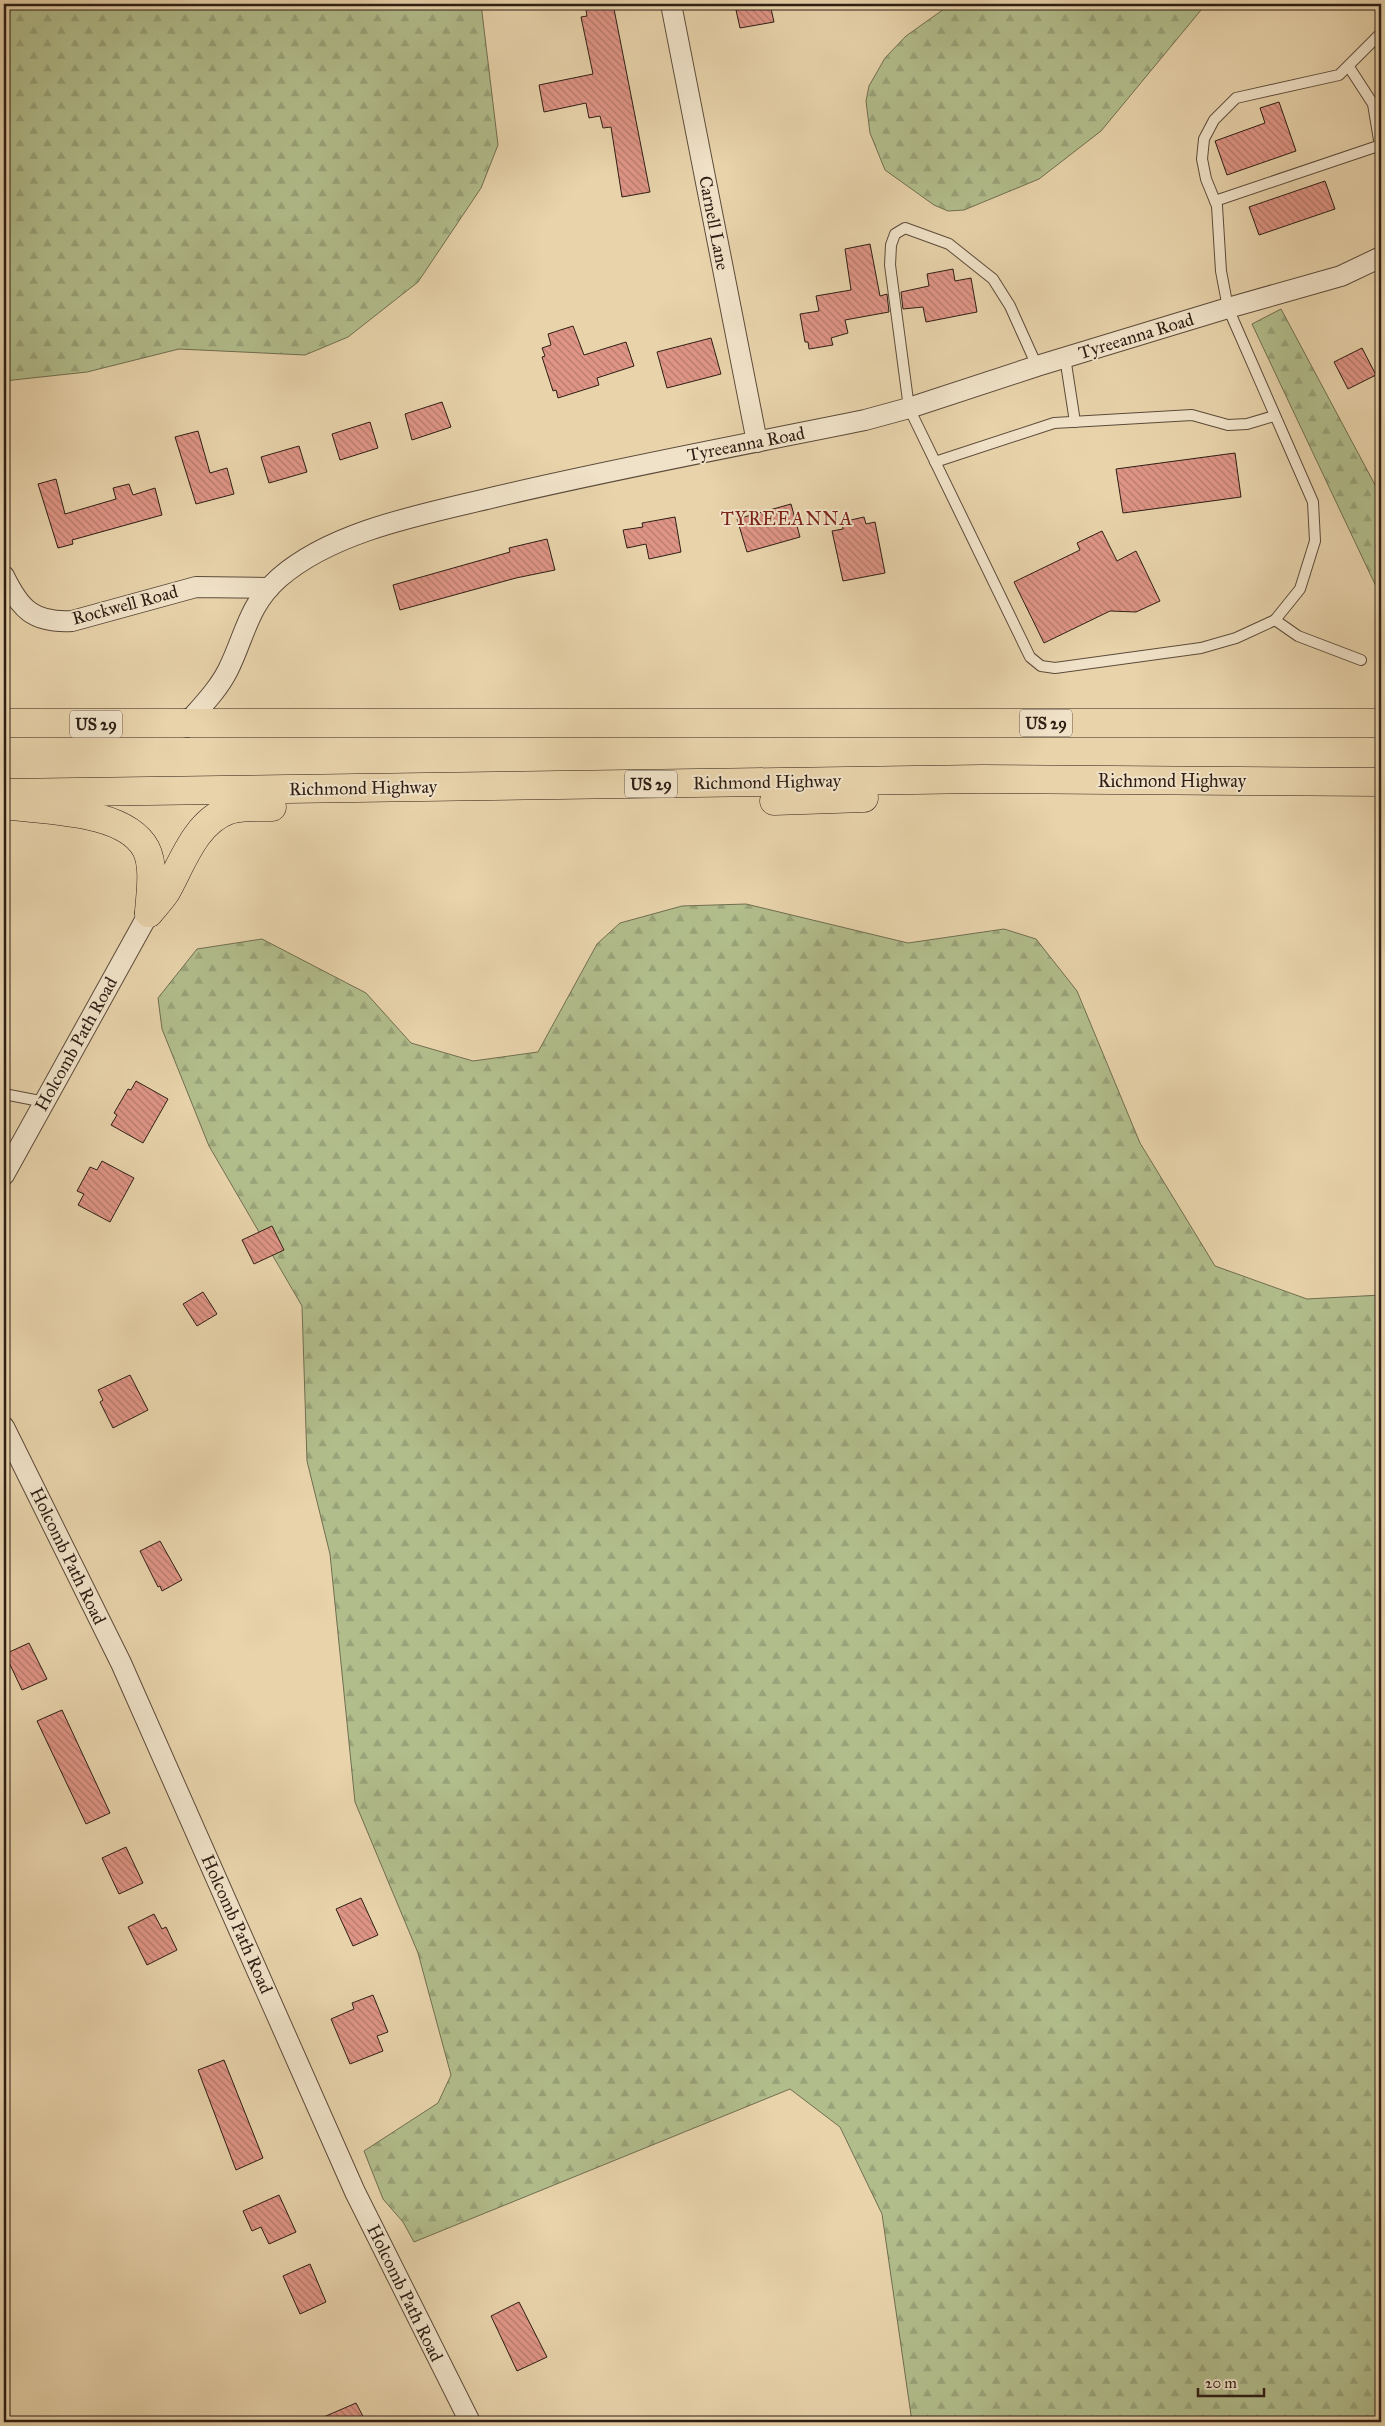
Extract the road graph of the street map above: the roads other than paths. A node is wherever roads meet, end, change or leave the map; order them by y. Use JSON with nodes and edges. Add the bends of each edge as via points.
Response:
{"nodes":[{"id":1,"x":671,"y":4,"type":"edge"},
{"id":2,"x":1381,"y":33,"type":"edge"},
{"id":3,"x":1349,"y":67,"type":"junction"},
{"id":4,"x":1380,"y":149,"type":"edge"},
{"id":5,"x":1215,"y":201,"type":"junction"},
{"id":6,"x":1381,"y":257,"type":"edge"},
{"id":7,"x":1228,"y":308,"type":"junction"},
{"id":8,"x":1065,"y":358,"type":"junction"},
{"id":9,"x":1037,"y":366,"type":"junction"},
{"id":10,"x":910,"y":408,"type":"junction"},
{"id":11,"x":1274,"y":416,"type":"junction"},
{"id":12,"x":1075,"y":422,"type":"junction"},
{"id":13,"x":757,"y":442,"type":"junction"},
{"id":14,"x":935,"y":462,"type":"junction"},
{"id":15,"x":4,"y":576,"type":"edge"},
{"id":16,"x":269,"y":588,"type":"junction"},
{"id":17,"x":1275,"y":620,"type":"junction"},
{"id":18,"x":1361,"y":660,"type":"dead end"},
{"id":19,"x":4,"y":723,"type":"edge"},
{"id":20,"x":1381,"y":723,"type":"edge"},
{"id":21,"x":187,"y":724,"type":"junction"},
{"id":22,"x":1126,"y":781,"type":"junction"},
{"id":23,"x":1381,"y":782,"type":"edge"},
{"id":24,"x":4,"y":793,"type":"edge"},
{"id":25,"x":4,"y":805,"type":"edge"},
{"id":26,"x":149,"y":913,"type":"junction"},
{"id":27,"x":4,"y":1094,"type":"edge"},
{"id":28,"x":45,"y":1102,"type":"junction"},
{"id":29,"x":4,"y":1175,"type":"edge"},
{"id":30,"x":4,"y":1427,"type":"edge"},
{"id":31,"x":470,"y":2422,"type":"edge"}],
"edges":[{"from":1,"to":13,"type":"street","name":"Carnell Lane"},
{"from":2,"to":3,"type":"lane"},
{"from":3,"to":4,"type":"lane","via":[[1373,104]]},
{"from":3,"to":5,"type":"lane","via":[[1339,75],[1236,98],[1224,108],[1204,140],[1202,158]]},
{"from":4,"to":5,"type":"lane"},
{"from":5,"to":7,"type":"lane"},
{"from":6,"to":7,"type":"street","name":"Tyreeanna Road","via":[[1341,276]]},
{"from":7,"to":8,"type":"street","name":"Tyreeanna Road"},
{"from":7,"to":11,"type":"lane"},
{"from":8,"to":9,"type":"street","name":"Tyreeanna Road"},
{"from":8,"to":12,"type":"lane"},
{"from":9,"to":10,"type":"street","name":"Tyreeanna Road"},
{"from":9,"to":10,"type":"lane","via":[[1010,306],[993,279],[949,244],[905,228],[895,234],[890,245],[890,265]]},
{"from":10,"to":13,"type":"street","name":"Tyreeanna Road"},
{"from":10,"to":14,"type":"lane"},
{"from":11,"to":12,"type":"lane","via":[[1248,424],[1228,425],[1192,415]]},
{"from":11,"to":17,"type":"lane","via":[[1314,502],[1315,541],[1300,589]]},
{"from":12,"to":14,"type":"lane","via":[[1054,423]]},
{"from":13,"to":16,"type":"street","name":"Tyreeanna Road","via":[[562,481],[385,526],[316,552],[290,568]]},
{"from":14,"to":17,"type":"lane","via":[[1030,657],[1041,666],[1055,668],[1201,648],[1236,638]]},
{"from":15,"to":16,"type":"street","name":"Rockwell Road","via":[[25,610],[53,622],[72,621],[196,587]]},
{"from":16,"to":21,"type":"street","name":"Tyreeanna Road","via":[[250,614],[227,672]]},
{"from":17,"to":18,"type":"lane","via":[[1298,636]]},
{"from":19,"to":21,"type":"highway","number":"US 29"},
{"from":20,"to":21,"type":"highway","number":"US 29"},
{"from":22,"to":23,"type":"highway","name":"Richmond Highway","number":"US 29"},
{"from":22,"to":24,"type":"highway","name":"Richmond Highway","number":"US 29","via":[[982,779]]},
{"from":22,"to":26,"type":"highway","via":[[825,800],[242,807],[215,817],[198,834],[164,894]]},
{"from":25,"to":26,"type":"highway","via":[[84,813],[106,819],[129,831],[146,848],[151,874]]},
{"from":26,"to":28,"type":"street","name":"Holcomb Path Road"},
{"from":27,"to":28,"type":"lane"},
{"from":28,"to":29,"type":"street","name":"Holcomb Path Road"},
{"from":30,"to":31,"type":"street","name":"Holcomb Path Road","via":[[121,1663],[355,2192]]}]}
